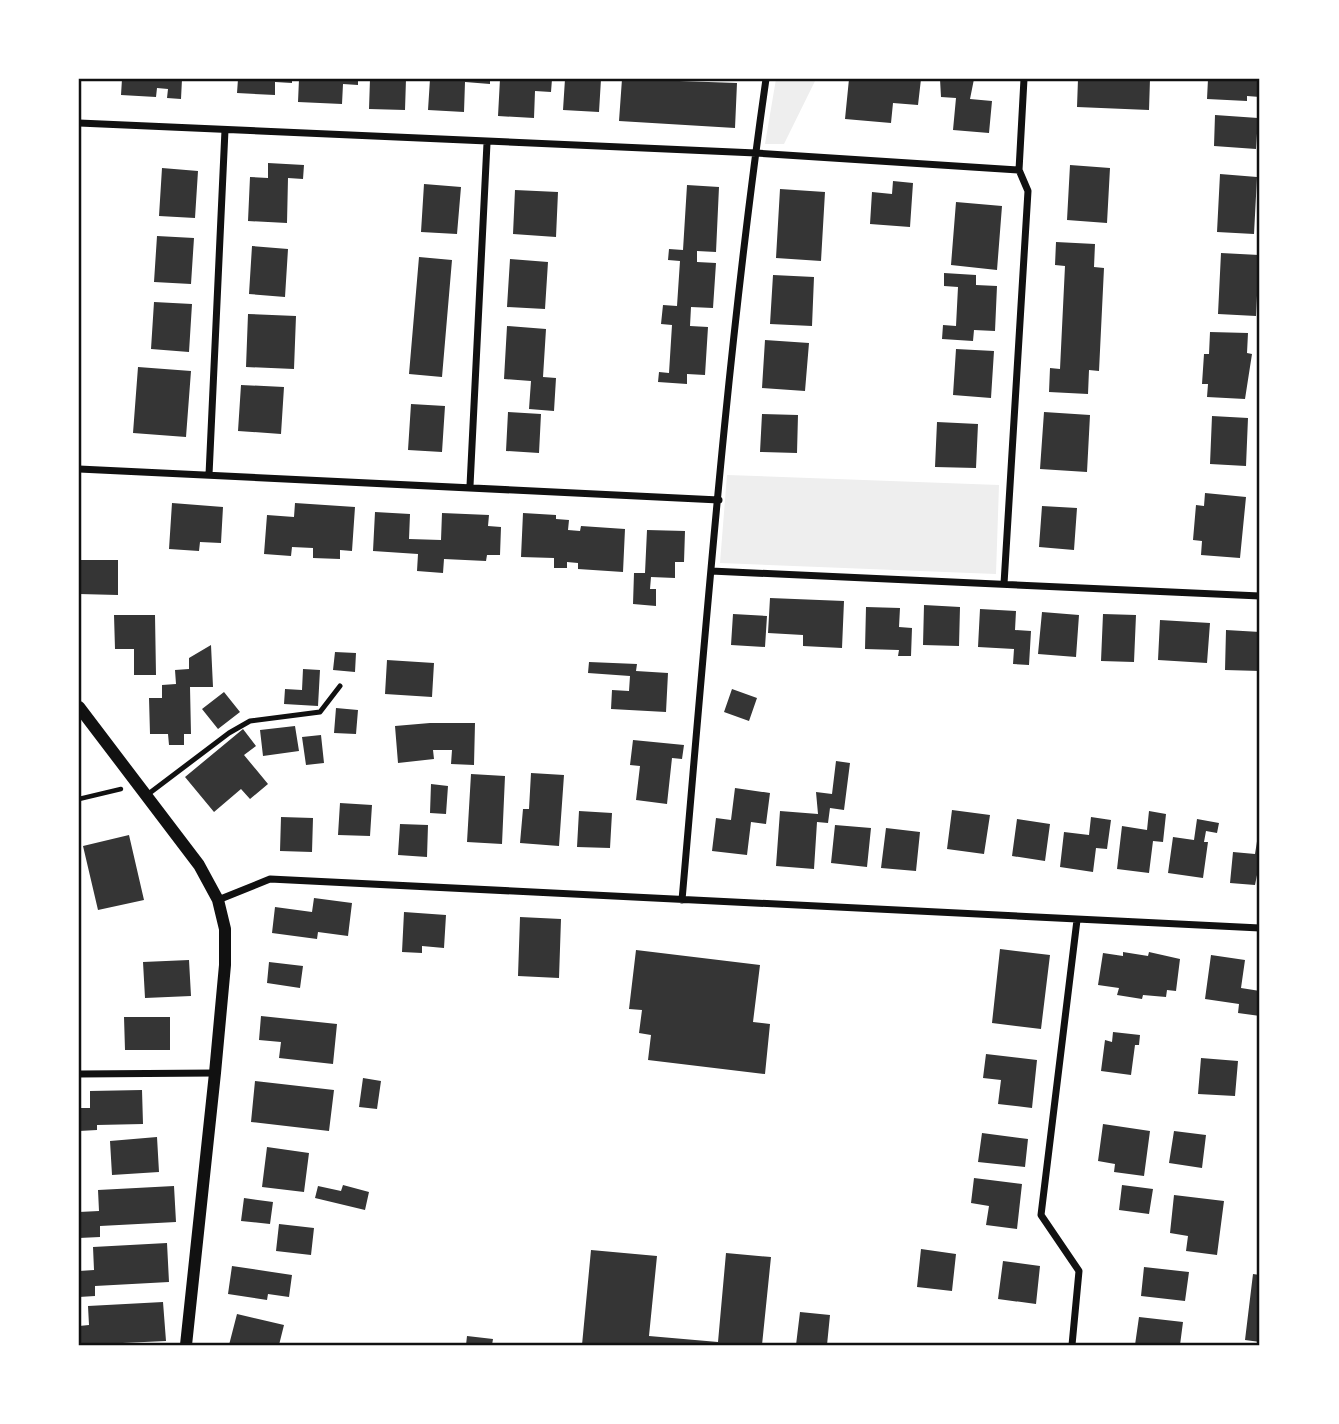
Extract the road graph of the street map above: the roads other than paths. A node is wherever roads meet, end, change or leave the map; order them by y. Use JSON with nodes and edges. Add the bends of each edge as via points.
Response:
{"nodes":[{"id":1,"x":766,"y":79,"type":"edge"},
{"id":2,"x":1024,"y":79,"type":"edge"},
{"id":3,"x":79,"y":122,"type":"edge"},
{"id":4,"x":225,"y":130,"type":"junction"},
{"id":5,"x":487,"y":144,"type":"junction"},
{"id":6,"x":756,"y":153,"type":"junction"},
{"id":7,"x":1020,"y":170,"type":"junction"},
{"id":8,"x":79,"y":468,"type":"edge"},
{"id":9,"x":209,"y":475,"type":"junction"},
{"id":10,"x":470,"y":486,"type":"junction"},
{"id":11,"x":719,"y":500,"type":"junction"},
{"id":12,"x":711,"y":571,"type":"junction"},
{"id":13,"x":1004,"y":584,"type":"junction"},
{"id":14,"x":1260,"y":596,"type":"edge"},
{"id":15,"x":340,"y":686,"type":"dead end"},
{"id":16,"x":79,"y":707,"type":"edge"},
{"id":17,"x":143,"y":790,"type":"junction"},
{"id":18,"x":218,"y":900,"type":"junction"},
{"id":19,"x":682,"y":900,"type":"junction"},
{"id":20,"x":1077,"y":920,"type":"junction"},
{"id":21,"x":1260,"y":928,"type":"edge"},
{"id":22,"x":215,"y":1073,"type":"junction"},
{"id":23,"x":79,"y":1074,"type":"edge"},
{"id":24,"x":186,"y":1345,"type":"edge"},
{"id":25,"x":1072,"y":1345,"type":"edge"}],
"edges":[{"from":1,"to":6,"type":"street"},
{"from":2,"to":7,"type":"street"},
{"from":3,"to":4,"type":"street"},
{"from":4,"to":5,"type":"street"},
{"from":4,"to":9,"type":"street"},
{"from":5,"to":6,"type":"street"},
{"from":5,"to":10,"type":"street"},
{"from":6,"to":7,"type":"street"},
{"from":6,"to":11,"type":"street"},
{"from":7,"to":13,"type":"street","via":[[1028,191]]},
{"from":8,"to":9,"type":"street"},
{"from":9,"to":10,"type":"street"},
{"from":10,"to":11,"type":"street"},
{"from":11,"to":12,"type":"street"},
{"from":12,"to":13,"type":"street"},
{"from":12,"to":19,"type":"street"},
{"from":13,"to":14,"type":"street"},
{"from":15,"to":17,"type":"lane","via":[[320,712],[250,721]]},
{"from":16,"to":17,"type":"street"},
{"from":17,"to":18,"type":"street","via":[[199,865]]},
{"from":18,"to":19,"type":"street","via":[[270,878]]},
{"from":18,"to":22,"type":"street","via":[[225,929],[225,965]]},
{"from":19,"to":20,"type":"street"},
{"from":20,"to":21,"type":"street"},
{"from":20,"to":25,"type":"street","via":[[1041,1214],[1079,1271]]},
{"from":22,"to":23,"type":"street"},
{"from":22,"to":24,"type":"street"}]}
